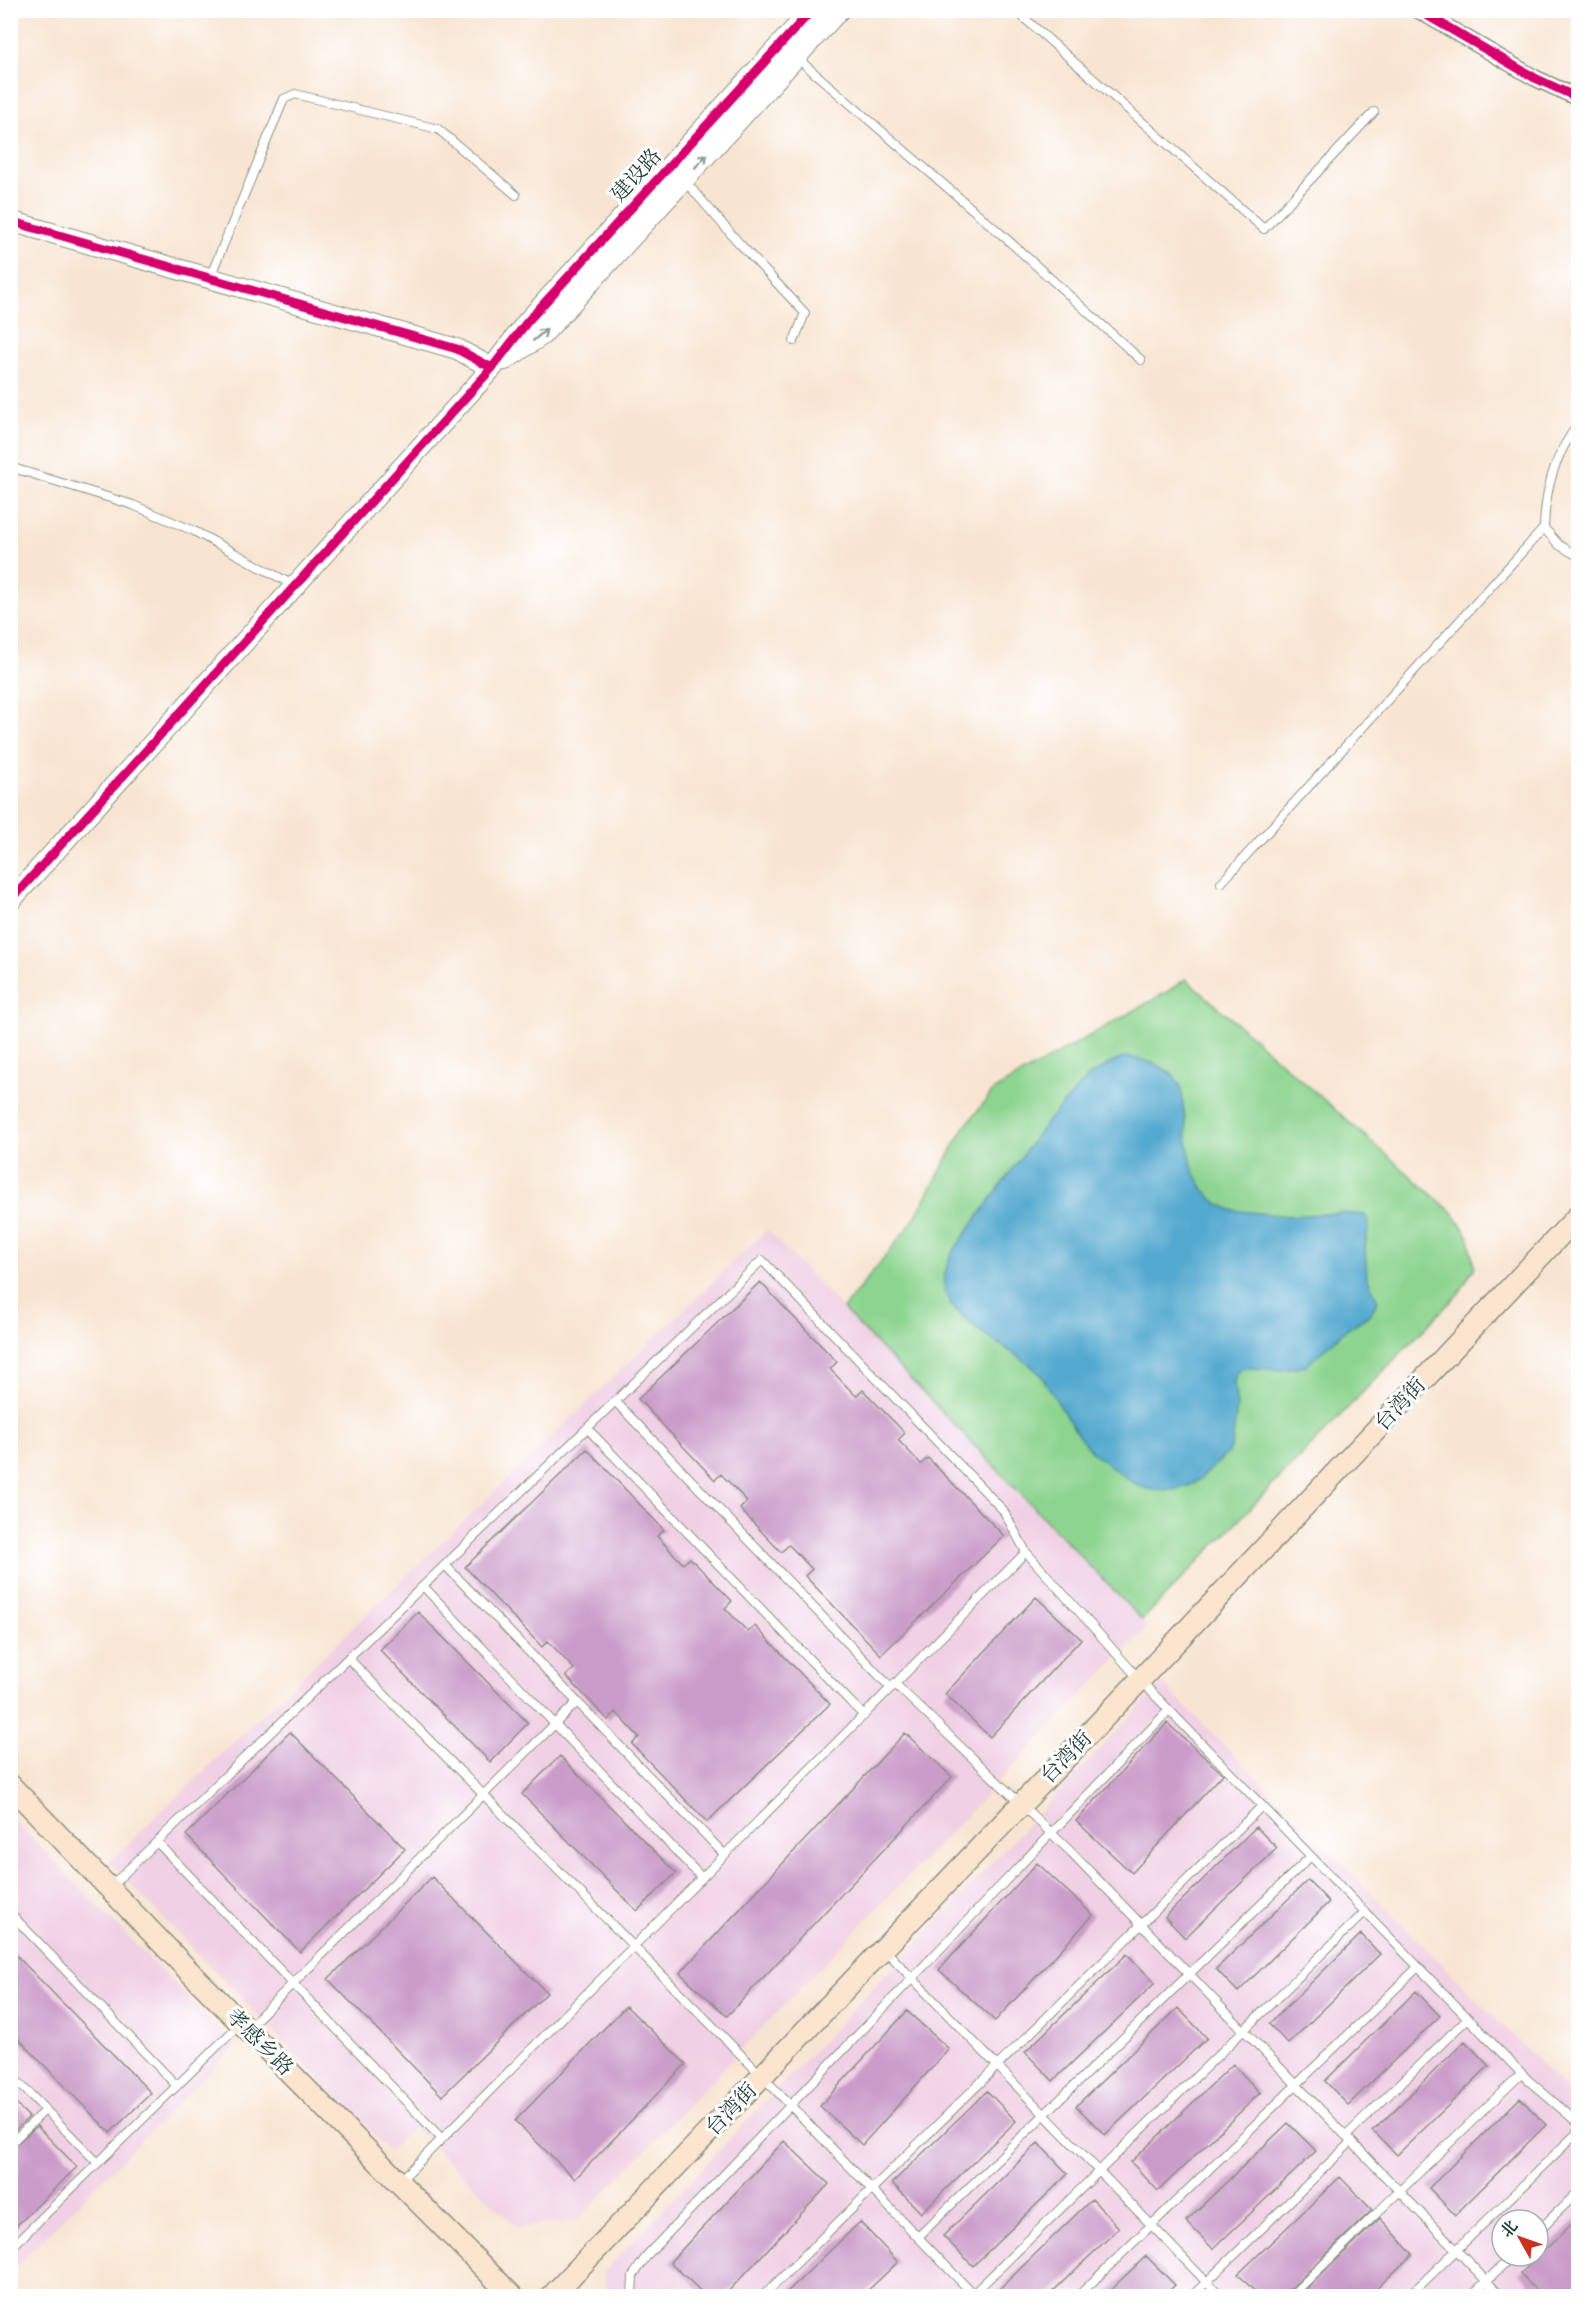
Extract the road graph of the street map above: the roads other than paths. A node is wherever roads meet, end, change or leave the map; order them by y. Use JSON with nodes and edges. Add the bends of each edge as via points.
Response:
{"nodes":[{"id":1,"x":838,"y":10,"type":"edge"},
{"id":2,"x":1015,"y":10,"type":"edge"},
{"id":3,"x":1418,"y":10,"type":"edge"},
{"id":4,"x":803,"y":14,"type":"edge"},
{"id":5,"x":796,"y":57,"type":"junction"},
{"id":6,"x":1578,"y":98,"type":"edge"},
{"id":7,"x":1374,"y":112,"type":"dead end"},
{"id":8,"x":684,"y":180,"type":"junction"},
{"id":9,"x":516,"y":195,"type":"dead end"},
{"id":10,"x":10,"y":221,"type":"edge"},
{"id":11,"x":209,"y":278,"type":"junction"},
{"id":12,"x":794,"y":341,"type":"dead end"},
{"id":13,"x":1141,"y":360,"type":"dead end"},
{"id":14,"x":492,"y":369,"type":"junction"},
{"id":15,"x":1578,"y":425,"type":"edge"},
{"id":16,"x":10,"y":466,"type":"edge"},
{"id":17,"x":1544,"y":528,"type":"junction"},
{"id":18,"x":1578,"y":556,"type":"edge"},
{"id":19,"x":295,"y":586,"type":"junction"},
{"id":20,"x":1221,"y":882,"type":"dead end"},
{"id":21,"x":10,"y":901,"type":"edge"},
{"id":22,"x":1578,"y":1216,"type":"edge"},
{"id":23,"x":615,"y":1401,"type":"junction"},
{"id":24,"x":587,"y":1428,"type":"junction"},
{"id":25,"x":1026,"y":1552,"type":"junction"},
{"id":26,"x":445,"y":1565,"type":"junction"},
{"id":27,"x":423,"y":1586,"type":"junction"},
{"id":28,"x":348,"y":1658,"type":"junction"},
{"id":29,"x":1140,"y":1680,"type":"junction"},
{"id":30,"x":893,"y":1686,"type":"junction"},
{"id":31,"x":577,"y":1702,"type":"junction"},
{"id":32,"x":1169,"y":1710,"type":"junction"},
{"id":33,"x":864,"y":1716,"type":"junction"},
{"id":34,"x":555,"y":1724,"type":"junction"},
{"id":35,"x":10,"y":1785,"type":"edge"},
{"id":36,"x":484,"y":1794,"type":"junction"},
{"id":37,"x":1020,"y":1804,"type":"junction"},
{"id":38,"x":1262,"y":1806,"type":"junction"},
{"id":39,"x":1051,"y":1833,"type":"junction"},
{"id":40,"x":157,"y":1842,"type":"junction"},
{"id":41,"x":725,"y":1855,"type":"junction"},
{"id":42,"x":1311,"y":1856,"type":"junction"},
{"id":43,"x":702,"y":1878,"type":"junction"},
{"id":44,"x":109,"y":1888,"type":"junction"},
{"id":45,"x":1365,"y":1912,"type":"junction"},
{"id":46,"x":10,"y":1913,"type":"edge"},
{"id":47,"x":1142,"y":1925,"type":"junction"},
{"id":48,"x":634,"y":1946,"type":"junction"},
{"id":49,"x":883,"y":1948,"type":"junction"},
{"id":50,"x":1418,"y":1967,"type":"junction"},
{"id":51,"x":1189,"y":1974,"type":"junction"},
{"id":52,"x":912,"y":1978,"type":"junction"},
{"id":53,"x":293,"y":1984,"type":"junction"},
{"id":54,"x":1468,"y":2018,"type":"junction"},
{"id":55,"x":244,"y":2026,"type":"junction"},
{"id":56,"x":1244,"y":2030,"type":"junction"},
{"id":57,"x":998,"y":2066,"type":"junction"},
{"id":58,"x":1522,"y":2073,"type":"junction"},
{"id":59,"x":10,"y":2074,"type":"edge"},
{"id":60,"x":762,"y":2076,"type":"junction"},
{"id":61,"x":1296,"y":2085,"type":"junction"},
{"id":62,"x":177,"y":2086,"type":"junction"},
{"id":63,"x":790,"y":2105,"type":"junction"},
{"id":64,"x":45,"y":2110,"type":"junction"},
{"id":65,"x":1044,"y":2115,"type":"junction"},
{"id":66,"x":1578,"y":2123,"type":"edge"},
{"id":67,"x":1578,"y":2132,"type":"edge"},
{"id":68,"x":442,"y":2139,"type":"junction"},
{"id":69,"x":1349,"y":2139,"type":"junction"},
{"id":70,"x":10,"y":2144,"type":"edge"},
{"id":71,"x":98,"y":2163,"type":"junction"},
{"id":72,"x":1099,"y":2171,"type":"junction"},
{"id":73,"x":399,"y":2182,"type":"junction"},
{"id":74,"x":872,"y":2190,"type":"junction"},
{"id":75,"x":1399,"y":2192,"type":"junction"},
{"id":76,"x":1578,"y":2192,"type":"edge"},
{"id":77,"x":1550,"y":2219,"type":"edge"},
{"id":78,"x":1152,"y":2226,"type":"junction"},
{"id":79,"x":918,"y":2237,"type":"junction"},
{"id":80,"x":10,"y":2249,"type":"edge"},
{"id":81,"x":1456,"y":2250,"type":"junction"},
{"id":82,"x":1500,"y":2268,"type":"edge"},
{"id":83,"x":1486,"y":2281,"type":"junction"},
{"id":84,"x":1206,"y":2282,"type":"junction"},
{"id":85,"x":974,"y":2295,"type":"edge"},
{"id":86,"x":512,"y":2296,"type":"edge"},
{"id":87,"x":552,"y":2296,"type":"edge"},
{"id":88,"x":632,"y":2296,"type":"edge"},
{"id":89,"x":763,"y":2296,"type":"edge"},
{"id":90,"x":1078,"y":2296,"type":"edge"},
{"id":91,"x":1192,"y":2296,"type":"edge"},
{"id":92,"x":1220,"y":2296,"type":"edge"},
{"id":93,"x":1291,"y":2296,"type":"edge"},
{"id":94,"x":1409,"y":2296,"type":"edge"},
{"id":95,"x":1471,"y":2296,"type":"edge"},
{"id":96,"x":1501,"y":2296,"type":"edge"}],
"edges":[{"from":1,"to":5,"type":"street","name":"建设路"},
{"from":2,"to":7,"type":"lane","via":[[1264,229]]},
{"from":3,"to":6,"type":"street","via":[[1535,78]]},
{"from":4,"to":14,"type":"street","name":"建设路","via":[[527,322]]},
{"from":8,"to":5,"type":"street","name":"建设路","one_way":true},
{"from":5,"to":13,"type":"lane"},
{"from":8,"to":12,"type":"lane","via":[[805,313]]},
{"from":14,"to":8,"type":"street","name":"建设路","one_way":true,"via":[[542,335]]},
{"from":9,"to":11,"type":"lane","via":[[438,129],[295,94],[284,99]]},
{"from":10,"to":11,"type":"street"},
{"from":11,"to":14,"type":"street","via":[[457,349]]},
{"from":14,"to":19,"type":"street"},
{"from":15,"to":17,"type":"lane","via":[[1553,468]]},
{"from":16,"to":19,"type":"lane","via":[[143,509],[204,536]]},
{"from":17,"to":18,"type":"lane","via":[[1559,545]]},
{"from":17,"to":20,"type":"lane"},
{"from":19,"to":21,"type":"street"},
{"from":22,"to":29,"type":"main road","name":"台湾街"},
{"from":23,"to":24,"type":"lane"},
{"from":23,"to":25,"type":"lane","via":[[762,1260],[1003,1510]]},
{"from":23,"to":30,"type":"lane"},
{"from":24,"to":26,"type":"lane"},
{"from":24,"to":33,"type":"lane"},
{"from":25,"to":29,"type":"lane"},
{"from":25,"to":30,"type":"lane"},
{"from":26,"to":27,"type":"lane"},
{"from":26,"to":31,"type":"lane"},
{"from":27,"to":28,"type":"lane"},
{"from":27,"to":34,"type":"lane"},
{"from":28,"to":36,"type":"lane"},
{"from":28,"to":40,"type":"lane"},
{"from":29,"to":32,"type":"lane"},
{"from":29,"to":37,"type":"main road","name":"台湾街"},
{"from":30,"to":33,"type":"lane"},
{"from":30,"to":37,"type":"lane"},
{"from":31,"to":34,"type":"lane"},
{"from":31,"to":41,"type":"lane"},
{"from":32,"to":38,"type":"lane"},
{"from":32,"to":39,"type":"lane"},
{"from":33,"to":41,"type":"lane"},
{"from":34,"to":36,"type":"lane"},
{"from":34,"to":43,"type":"lane"},
{"from":35,"to":44,"type":"main road","name":"孝感乡路"},
{"from":36,"to":48,"type":"lane"},
{"from":36,"to":53,"type":"lane"},
{"from":37,"to":39,"type":"lane"},
{"from":37,"to":49,"type":"main road","name":"台湾街"},
{"from":38,"to":42,"type":"lane"},
{"from":38,"to":47,"type":"lane"},
{"from":39,"to":47,"type":"lane"},
{"from":39,"to":52,"type":"lane"},
{"from":40,"to":44,"type":"lane"},
{"from":40,"to":53,"type":"lane"},
{"from":41,"to":43,"type":"lane"},
{"from":42,"to":45,"type":"lane"},
{"from":42,"to":51,"type":"lane"},
{"from":43,"to":48,"type":"lane"},
{"from":44,"to":55,"type":"main road","name":"孝感乡路"},
{"from":45,"to":50,"type":"lane"},
{"from":45,"to":56,"type":"lane"},
{"from":46,"to":62,"type":"lane"},
{"from":47,"to":51,"type":"lane"},
{"from":47,"to":57,"type":"lane"},
{"from":48,"to":60,"type":"lane"},
{"from":48,"to":68,"type":"lane"},
{"from":49,"to":52,"type":"lane"},
{"from":49,"to":60,"type":"main road","name":"台湾街"},
{"from":50,"to":54,"type":"lane"},
{"from":50,"to":61,"type":"lane"},
{"from":51,"to":56,"type":"lane"},
{"from":51,"to":65,"type":"lane"},
{"from":52,"to":57,"type":"lane"},
{"from":52,"to":63,"type":"lane"},
{"from":53,"to":55,"type":"lane"},
{"from":53,"to":68,"type":"lane"},
{"from":54,"to":58,"type":"lane"},
{"from":54,"to":69,"type":"lane"},
{"from":55,"to":62,"type":"lane"},
{"from":55,"to":73,"type":"main road","name":"孝感乡路"},
{"from":56,"to":61,"type":"lane"},
{"from":56,"to":72,"type":"lane"},
{"from":57,"to":65,"type":"lane"},
{"from":57,"to":74,"type":"lane"},
{"from":58,"to":66,"type":"lane"},
{"from":58,"to":75,"type":"lane"},
{"from":59,"to":64,"type":"lane"},
{"from":60,"to":63,"type":"lane"},
{"from":60,"to":87,"type":"main road","name":"台湾街"},
{"from":61,"to":69,"type":"lane"},
{"from":61,"to":78,"type":"lane"},
{"from":62,"to":71,"type":"lane"},
{"from":63,"to":74,"type":"lane"},
{"from":63,"to":88,"type":"lane","via":[[648,2254],[633,2276]]},
{"from":64,"to":70,"type":"lane"},
{"from":64,"to":71,"type":"lane"},
{"from":65,"to":72,"type":"lane"},
{"from":65,"to":79,"type":"lane"},
{"from":67,"to":81,"type":"lane"},
{"from":68,"to":73,"type":"lane"},
{"from":69,"to":75,"type":"lane"},
{"from":69,"to":84,"type":"lane"},
{"from":71,"to":80,"type":"lane"},
{"from":72,"to":78,"type":"lane"},
{"from":72,"to":85,"type":"lane"},
{"from":73,"to":86,"type":"main road","name":"孝感乡路"},
{"from":74,"to":79,"type":"lane"},
{"from":74,"to":89,"type":"lane"},
{"from":75,"to":81,"type":"lane"},
{"from":75,"to":93,"type":"lane"},
{"from":76,"to":77,"type":"lane"},
{"from":78,"to":84,"type":"lane"},
{"from":78,"to":90,"type":"lane"},
{"from":79,"to":85,"type":"lane"},
{"from":81,"to":83,"type":"lane"},
{"from":81,"to":94,"type":"lane"},
{"from":82,"to":83,"type":"lane"},
{"from":83,"to":95,"type":"lane"},
{"from":83,"to":96,"type":"lane"},
{"from":84,"to":91,"type":"lane"},
{"from":84,"to":92,"type":"lane"}]}
